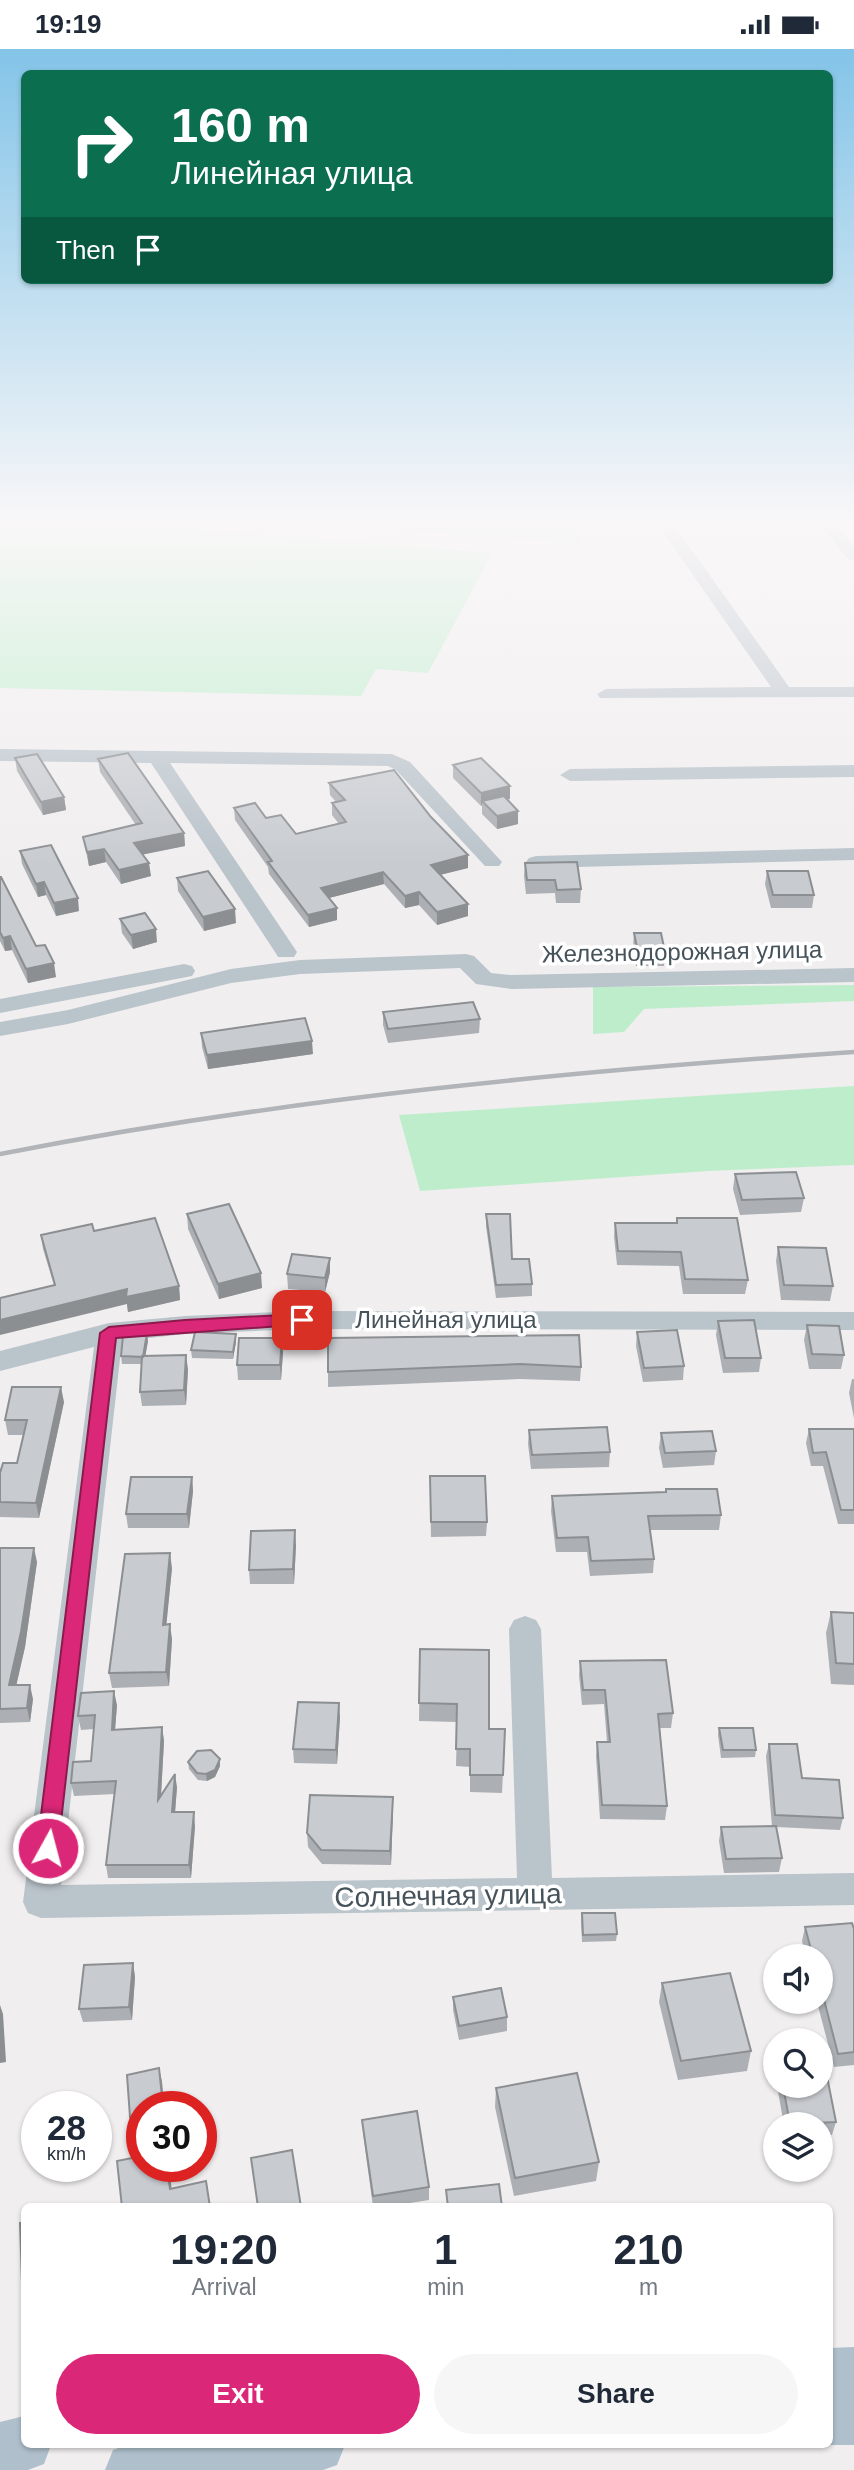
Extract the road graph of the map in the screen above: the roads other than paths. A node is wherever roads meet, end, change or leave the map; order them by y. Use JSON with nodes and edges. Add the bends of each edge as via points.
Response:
{"nodes":[{"id":1,"x":746,"y":639,"type":"edge"},
{"id":2,"x":854,"y":691,"type":"edge"},
{"id":3,"x":783,"y":692,"type":"junction"},
{"id":4,"x":606,"y":694,"type":"dead end"},
{"id":5,"x":0,"y":755,"type":"edge"},
{"id":6,"x":158,"y":759,"type":"junction"},
{"id":7,"x":854,"y":771,"type":"edge"},
{"id":8,"x":570,"y":775,"type":"dead end"},
{"id":9,"x":854,"y":854,"type":"edge"},
{"id":10,"x":492,"y":862,"type":"dead end"},
{"id":11,"x":536,"y":862,"type":"edge"},
{"id":12,"x":424,"y":950,"type":"dead end"},
{"id":13,"x":286,"y":951,"type":"junction"},
{"id":14,"x":854,"y":975,"type":"edge"},
{"id":15,"x":0,"y":1006,"type":"edge"},
{"id":16,"x":0,"y":1029,"type":"edge"},
{"id":17,"x":854,"y":1321,"type":"edge"},
{"id":18,"x":109,"y":1333,"type":"junction"},
{"id":19,"x":0,"y":1361,"type":"edge"},
{"id":20,"x":526,"y":1629,"type":"dead end"},
{"id":21,"x":854,"y":1889,"type":"edge"},
{"id":22,"x":535,"y":1893,"type":"junction"},
{"id":23,"x":854,"y":2374,"type":"edge"},
{"id":24,"x":833,"y":2375,"type":"edge"},
{"id":25,"x":854,"y":2418,"type":"edge"},
{"id":26,"x":833,"y":2419,"type":"edge"},
{"id":27,"x":21,"y":2445,"type":"edge"},
{"id":28,"x":295,"y":2448,"type":"edge"},
{"id":29,"x":0,"y":2450,"type":"edge"},
{"id":30,"x":133,"y":2470,"type":"edge"}],
"edges":[{"from":1,"to":3,"type":"street"},
{"from":2,"to":3,"type":"street"},
{"from":3,"to":4,"type":"street"},
{"from":5,"to":6,"type":"street"},
{"from":6,"to":10,"type":"street","via":[[392,760],[404,766]]},
{"from":6,"to":13,"type":"street"},
{"from":7,"to":8,"type":"street"},
{"from":9,"to":11,"type":"street"},
{"from":12,"to":13,"type":"street"},
{"from":13,"to":15,"type":"street"},
{"from":14,"to":16,"type":"street","name":"Железнодорожная улица","via":[[510,982],[484,979],[466,961],[300,967],[231,976],[68,1017]]},
{"from":17,"to":18,"type":"street","name":"Линейная улица","via":[[302,1320]]},
{"from":18,"to":19,"type":"street","name":"Линейная улица"},
{"from":18,"to":22,"type":"street","name":"Солнечная улица","via":[[41,1902]]},
{"from":20,"to":22,"type":"street"},
{"from":21,"to":22,"type":"street","name":"Солнечная улица"},
{"from":23,"to":24,"type":"main road"},
{"from":25,"to":26,"type":"main road"},
{"from":27,"to":29,"type":"main road"},
{"from":28,"to":30,"type":"main road"}]}
